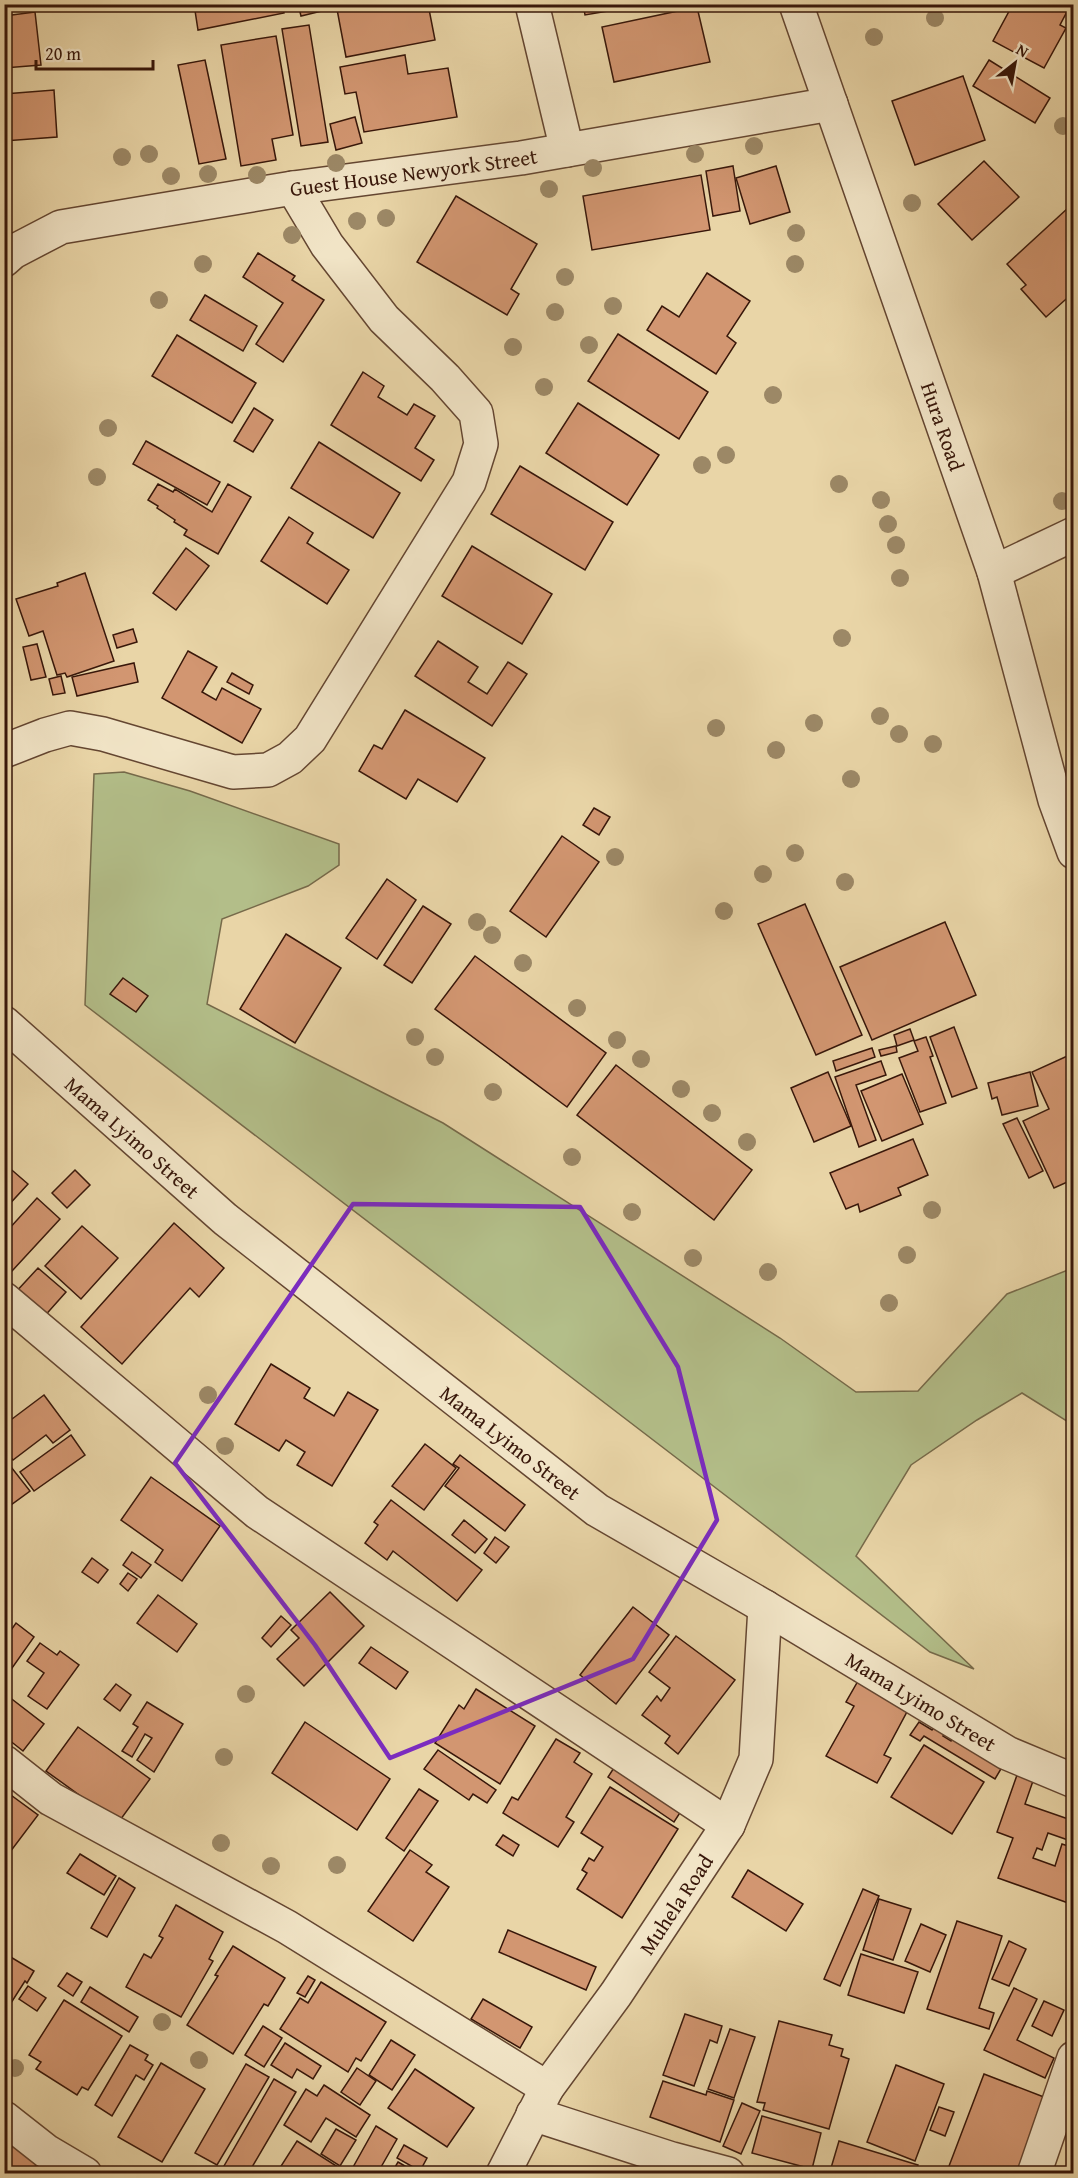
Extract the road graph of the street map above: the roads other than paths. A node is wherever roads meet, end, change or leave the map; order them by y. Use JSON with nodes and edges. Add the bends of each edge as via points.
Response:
{"nodes":[{"id":1,"x":532,"y":4,"type":"edge"},
{"id":2,"x":804,"y":8,"type":"edge"},
{"id":3,"x":831,"y":104,"type":"junction"},
{"id":4,"x":567,"y":150,"type":"junction"},
{"id":5,"x":293,"y":188,"type":"junction"},
{"id":6,"x":4,"y":260,"type":"edge"},
{"id":7,"x":1074,"y":534,"type":"edge"},
{"id":8,"x":994,"y":572,"type":"junction"},
{"id":9,"x":4,"y":751,"type":"edge"},
{"id":10,"x":1064,"y":795,"type":"edge"},
{"id":11,"x":1074,"y":852,"type":"edge"},
{"id":12,"x":4,"y":1023,"type":"edge"},
{"id":13,"x":4,"y":1299,"type":"edge"},
{"id":14,"x":765,"y":1606,"type":"junction"},
{"id":15,"x":4,"y":1762,"type":"edge"},
{"id":16,"x":1074,"y":1781,"type":"edge"},
{"id":17,"x":728,"y":1825,"type":"junction"},
{"id":18,"x":1074,"y":2058,"type":"edge"},
{"id":19,"x":540,"y":2101,"type":"junction"},
{"id":20,"x":4,"y":2118,"type":"edge"},
{"id":21,"x":85,"y":2174,"type":"edge"},
{"id":22,"x":503,"y":2174,"type":"edge"},
{"id":23,"x":728,"y":2174,"type":"edge"},
{"id":24,"x":1034,"y":2174,"type":"edge"}],
"edges":[{"from":1,"to":4,"type":"street"},
{"from":2,"to":3,"type":"street","name":"Hura Road"},
{"from":3,"to":4,"type":"street","name":"Guest House Newyork Street"},
{"from":3,"to":8,"type":"street","name":"Hura Road"},
{"from":4,"to":5,"type":"street","name":"Guest House Newyork Street"},
{"from":5,"to":6,"type":"street","name":"Guest House Newyork Street","via":[[61,227]]},
{"from":5,"to":9,"type":"street","via":[[327,245],[384,319],[476,413],[481,444],[469,482],[310,739],[290,758],[268,770],[233,772],[70,728]]},
{"from":7,"to":8,"type":"street"},
{"from":8,"to":10,"type":"street","name":"Hura Road"},
{"from":10,"to":11,"type":"street","name":"Hura Road"},
{"from":12,"to":14,"type":"street","name":"Mama Lyimo Street","via":[[225,1220],[597,1510]]},
{"from":13,"to":17,"type":"street","via":[[256,1512]]},
{"from":14,"to":16,"type":"street","name":"Mama Lyimo Street","via":[[1007,1753]]},
{"from":14,"to":17,"type":"street","name":"Muhela Road","via":[[756,1759]]},
{"from":15,"to":19,"type":"street","via":[[51,1799],[286,1927]]},
{"from":17,"to":19,"type":"street","name":"Muhela Road"},
{"from":18,"to":24,"type":"street"},
{"from":19,"to":22,"type":"street","name":"Muhela Road"},
{"from":19,"to":23,"type":"street","via":[[672,2159]]},
{"from":20,"to":21,"type":"street","via":[[46,2151]]}]}
